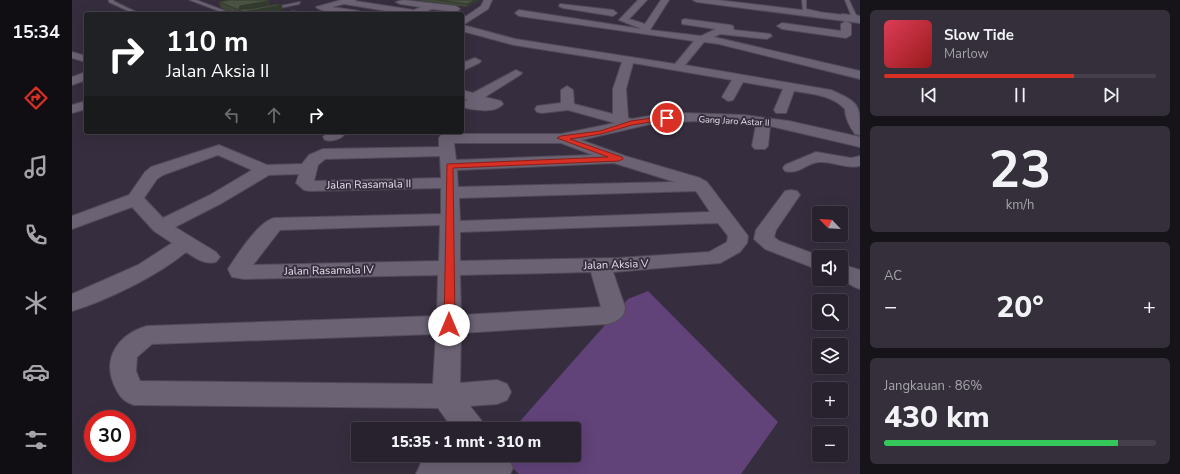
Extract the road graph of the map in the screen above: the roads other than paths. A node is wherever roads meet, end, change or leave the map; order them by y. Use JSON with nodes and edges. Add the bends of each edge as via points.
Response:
{"nodes":[{"id":1,"x":112,"y":0,"type":"edge"},
{"id":2,"x":192,"y":0,"type":"edge"},
{"id":3,"x":389,"y":0,"type":"edge"},
{"id":4,"x":643,"y":0,"type":"edge"},
{"id":5,"x":665,"y":0,"type":"edge"},
{"id":6,"x":804,"y":0,"type":"edge"},
{"id":7,"x":847,"y":0,"type":"edge"},
{"id":8,"x":349,"y":1,"type":"edge"},
{"id":9,"x":299,"y":3,"type":"dead end"},
{"id":10,"x":564,"y":3,"type":"edge"},
{"id":11,"x":741,"y":5,"type":"junction"},
{"id":12,"x":431,"y":6,"type":"junction"},
{"id":13,"x":481,"y":8,"type":"edge"},
{"id":14,"x":456,"y":9,"type":"dead end"},
{"id":15,"x":591,"y":10,"type":"junction"},
{"id":16,"x":692,"y":10,"type":"edge"},
{"id":17,"x":784,"y":10,"type":"junction"},
{"id":18,"x":134,"y":12,"type":"edge"},
{"id":19,"x":224,"y":12,"type":"edge"},
{"id":20,"x":254,"y":12,"type":"edge"},
{"id":21,"x":345,"y":12,"type":"edge"},
{"id":22,"x":409,"y":12,"type":"edge"},
{"id":23,"x":416,"y":12,"type":"edge"},
{"id":24,"x":613,"y":12,"type":"dead end"},
{"id":25,"x":519,"y":14,"type":"dead end"},
{"id":26,"x":541,"y":16,"type":"junction"},
{"id":27,"x":860,"y":17,"type":"edge"},
{"id":28,"x":486,"y":19,"type":"dead end"},
{"id":29,"x":851,"y":20,"type":"edge"},
{"id":30,"x":572,"y":21,"type":"junction"},
{"id":31,"x":464,"y":22,"type":"edge"},
{"id":32,"x":706,"y":22,"type":"dead end"},
{"id":33,"x":860,"y":26,"type":"edge"},
{"id":34,"x":464,"y":29,"type":"edge"},
{"id":35,"x":646,"y":29,"type":"junction"},
{"id":36,"x":672,"y":36,"type":"junction"},
{"id":37,"x":767,"y":36,"type":"dead end"},
{"id":38,"x":701,"y":41,"type":"junction"},
{"id":39,"x":72,"y":55,"type":"edge"},
{"id":40,"x":628,"y":55,"type":"junction"},
{"id":41,"x":84,"y":58,"type":"edge"},
{"id":42,"x":474,"y":61,"type":"dead end"},
{"id":43,"x":464,"y":67,"type":"edge"},
{"id":44,"x":678,"y":67,"type":"junction"},
{"id":45,"x":516,"y":73,"type":"dead end"},
{"id":46,"x":860,"y":74,"type":"edge"},
{"id":47,"x":84,"y":77,"type":"edge"},
{"id":48,"x":740,"y":78,"type":"junction"},
{"id":49,"x":72,"y":81,"type":"edge"},
{"id":50,"x":790,"y":86,"type":"junction"},
{"id":51,"x":567,"y":90,"type":"dead end"},
{"id":52,"x":728,"y":97,"type":"dead end"},
{"id":53,"x":467,"y":99,"type":"edge"},
{"id":54,"x":84,"y":106,"type":"edge"},
{"id":55,"x":568,"y":106,"type":"junction"},
{"id":56,"x":72,"y":109,"type":"edge"},
{"id":57,"x":84,"y":110,"type":"edge"},
{"id":58,"x":542,"y":110,"type":"dead end"},
{"id":59,"x":782,"y":110,"type":"dead end"},
{"id":60,"x":72,"y":114,"type":"edge"},
{"id":61,"x":856,"y":116,"type":"edge"},
{"id":62,"x":764,"y":121,"type":"junction"},
{"id":63,"x":626,"y":122,"type":"junction"},
{"id":64,"x":860,"y":131,"type":"edge"},
{"id":65,"x":561,"y":138,"type":"junction"},
{"id":66,"x":860,"y":142,"type":"edge"},
{"id":67,"x":760,"y":146,"type":"dead end"},
{"id":68,"x":619,"y":159,"type":"junction"},
{"id":69,"x":448,"y":160,"type":"edge"},
{"id":70,"x":860,"y":161,"type":"edge"},
{"id":71,"x":791,"y":168,"type":"dead end"},
{"id":72,"x":308,"y":169,"type":"junction"},
{"id":73,"x":264,"y":170,"type":"junction"},
{"id":74,"x":701,"y":186,"type":"junction"},
{"id":75,"x":791,"y":195,"type":"dead end"},
{"id":76,"x":135,"y":200,"type":"junction"},
{"id":77,"x":719,"y":217,"type":"junction"},
{"id":78,"x":72,"y":223,"type":"edge"},
{"id":79,"x":450,"y":223,"type":"junction"},
{"id":80,"x":161,"y":227,"type":"junction"},
{"id":81,"x":185,"y":242,"type":"junction"},
{"id":82,"x":209,"y":257,"type":"dead end"},
{"id":83,"x":812,"y":260,"type":"edge"},
{"id":84,"x":600,"y":265,"type":"junction"},
{"id":85,"x":450,"y":267,"type":"junction"},
{"id":86,"x":848,"y":274,"type":"edge"},
{"id":87,"x":860,"y":282,"type":"edge"},
{"id":88,"x":72,"y":303,"type":"edge"},
{"id":89,"x":449,"y":325,"type":"junction"},
{"id":90,"x":497,"y":392,"type":"dead end"},
{"id":91,"x":446,"y":396,"type":"junction"},
{"id":92,"x":465,"y":422,"type":"edge"},
{"id":93,"x":496,"y":466,"type":"edge"},
{"id":94,"x":432,"y":474,"type":"edge"}],
"edges":[{"from":1,"to":18,"type":"lane","via":[[110,1]]},
{"from":2,"to":19,"type":"lane"},
{"from":3,"to":12,"type":"street"},
{"from":4,"to":35,"type":"street","via":[[623,20]]},
{"from":5,"to":35,"type":"street"},
{"from":6,"to":29,"type":"lane","via":[[806,11]]},
{"from":7,"to":29,"type":"lane"},
{"from":8,"to":21,"type":"street","via":[[320,7]]},
{"from":8,"to":22,"type":"street"},
{"from":9,"to":20,"type":"lane"},
{"from":10,"to":15,"type":"street"},
{"from":10,"to":26,"type":"street"},
{"from":11,"to":16,"type":"street"},
{"from":11,"to":16,"type":"street","via":[[732,28]]},
{"from":11,"to":17,"type":"street"},
{"from":12,"to":14,"type":"street"},
{"from":12,"to":23,"type":"street"},
{"from":13,"to":28,"type":"street"},
{"from":13,"to":31,"type":"street"},
{"from":15,"to":24,"type":"street"},
{"from":15,"to":30,"type":"street"},
{"from":16,"to":32,"type":"street"},
{"from":16,"to":36,"type":"street"},
{"from":17,"to":29,"type":"street"},
{"from":17,"to":29,"type":"street","via":[[782,30],[846,35]]},
{"from":25,"to":26,"type":"street"},
{"from":26,"to":30,"type":"street"},
{"from":27,"to":29,"type":"lane"},
{"from":29,"to":33,"type":"street"},
{"from":30,"to":35,"type":"street"},
{"from":34,"to":40,"type":"street","via":[[491,40]]},
{"from":35,"to":36,"type":"street"},
{"from":36,"to":38,"type":"street"},
{"from":37,"to":38,"type":"street","via":[[722,30]]},
{"from":38,"to":44,"type":"street"},
{"from":38,"to":46,"type":"street","via":[[719,41]]},
{"from":39,"to":41,"type":"street"},
{"from":40,"to":44,"type":"street"},
{"from":40,"to":63,"type":"street","via":[[619,82],[618,95]]},
{"from":42,"to":43,"type":"street"},
{"from":44,"to":48,"type":"street"},
{"from":45,"to":53,"type":"street"},
{"from":47,"to":49,"type":"street"},
{"from":48,"to":50,"type":"street"},
{"from":48,"to":52,"type":"street"},
{"from":50,"to":59,"type":"street"},
{"from":50,"to":61,"type":"street","via":[[831,94],[849,104]]},
{"from":51,"to":55,"type":"street"},
{"from":54,"to":56,"type":"street"},
{"from":55,"to":58,"type":"street"},
{"from":55,"to":63,"type":"street"},
{"from":57,"to":60,"type":"street"},
{"from":61,"to":64,"type":"street"},
{"from":62,"to":63,"type":"street","name":"Gang Jaro Astar II","via":[[667,118]]},
{"from":62,"to":66,"type":"street","name":"Gang Jaro Astar II"},
{"from":62,"to":67,"type":"street"},
{"from":63,"to":65,"type":"street","name":"Gang Jaro Astar II","via":[[601,132]]},
{"from":65,"to":68,"type":"street"},
{"from":65,"to":69,"type":"street"},
{"from":68,"to":69,"type":"street"},
{"from":68,"to":74,"type":"street","via":[[688,179]]},
{"from":69,"to":72,"type":"street","via":[[323,154],[314,158]]},
{"from":69,"to":72,"type":"street","name":"Jalan Rasamala II","via":[[310,186],[305,183]]},
{"from":69,"to":74,"type":"street"},
{"from":69,"to":79,"type":"street"},
{"from":70,"to":71,"type":"street","via":[[851,163],[816,157]]},
{"from":72,"to":73,"type":"street"},
{"from":73,"to":76,"type":"street","via":[[224,151],[214,151],[157,171]]},
{"from":73,"to":80,"type":"street","via":[[216,199]]},
{"from":74,"to":77,"type":"street","name":"Jalan Aksia V"},
{"from":75,"to":83,"type":"street","via":[[766,230],[764,239],[772,246]]},
{"from":76,"to":78,"type":"street"},
{"from":76,"to":80,"type":"street"},
{"from":77,"to":79,"type":"street"},
{"from":77,"to":84,"type":"street","name":"Jalan Aksia V","via":[[738,236],[737,243],[733,248],[713,258]]},
{"from":79,"to":85,"type":"street"},
{"from":79,"to":85,"type":"street","name":"Jalan Rasamala IV","via":[[274,224],[239,269],[240,272]]},
{"from":80,"to":81,"type":"street"},
{"from":81,"to":82,"type":"street"},
{"from":81,"to":88,"type":"street","via":[[174,252],[147,268]]},
{"from":84,"to":85,"type":"street","name":"Jalan Aksia V"},
{"from":84,"to":89,"type":"street","via":[[613,307],[613,312],[608,315]]},
{"from":85,"to":89,"type":"street"},
{"from":86,"to":87,"type":"street"},
{"from":89,"to":91,"type":"street"},
{"from":89,"to":91,"type":"street","via":[[147,335],[134,342],[124,356],[124,380],[134,393]]},
{"from":90,"to":91,"type":"street"},
{"from":91,"to":92,"type":"street"},
{"from":93,"to":94,"type":"street"}]}
